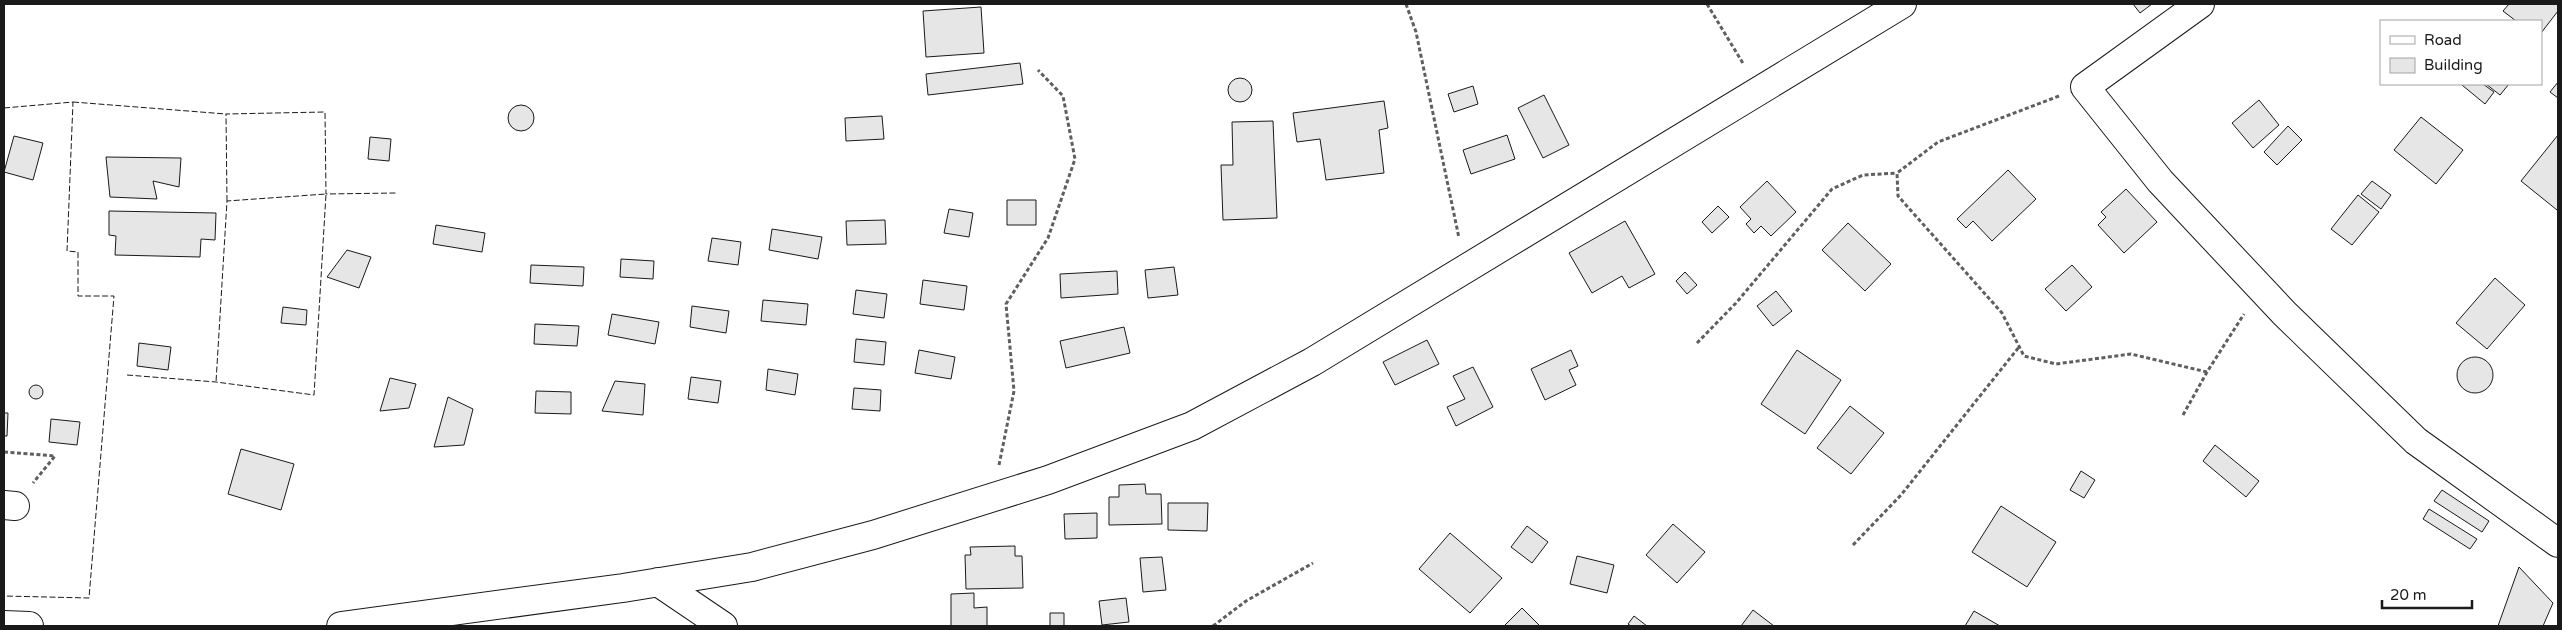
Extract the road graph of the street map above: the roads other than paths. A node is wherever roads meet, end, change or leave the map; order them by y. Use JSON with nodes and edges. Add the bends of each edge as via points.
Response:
{"nodes":[{"id":1,"x":1902,"y":4,"type":"edge"},
{"id":2,"x":2200,"y":4,"type":"edge"},
{"id":3,"x":2558,"y":543,"type":"edge"},
{"id":4,"x":658,"y":582,"type":"junction"},
{"id":5,"x":4,"y":625,"type":"edge"},
{"id":6,"x":30,"y":626,"type":"edge"},
{"id":7,"x":341,"y":626,"type":"edge"},
{"id":8,"x":723,"y":626,"type":"edge"}],
"edges":[{"from":1,"to":4,"type":"street","via":[[1312,362],[1192,426],[1048,480],[873,535],[752,567]]},
{"from":2,"to":3,"type":"street","via":[[2085,87],[2160,181],[2261,288],[2416,441]]},
{"from":4,"to":7,"type":"street"},
{"from":4,"to":8,"type":"street"},
{"from":5,"to":6,"type":"street"}]}
